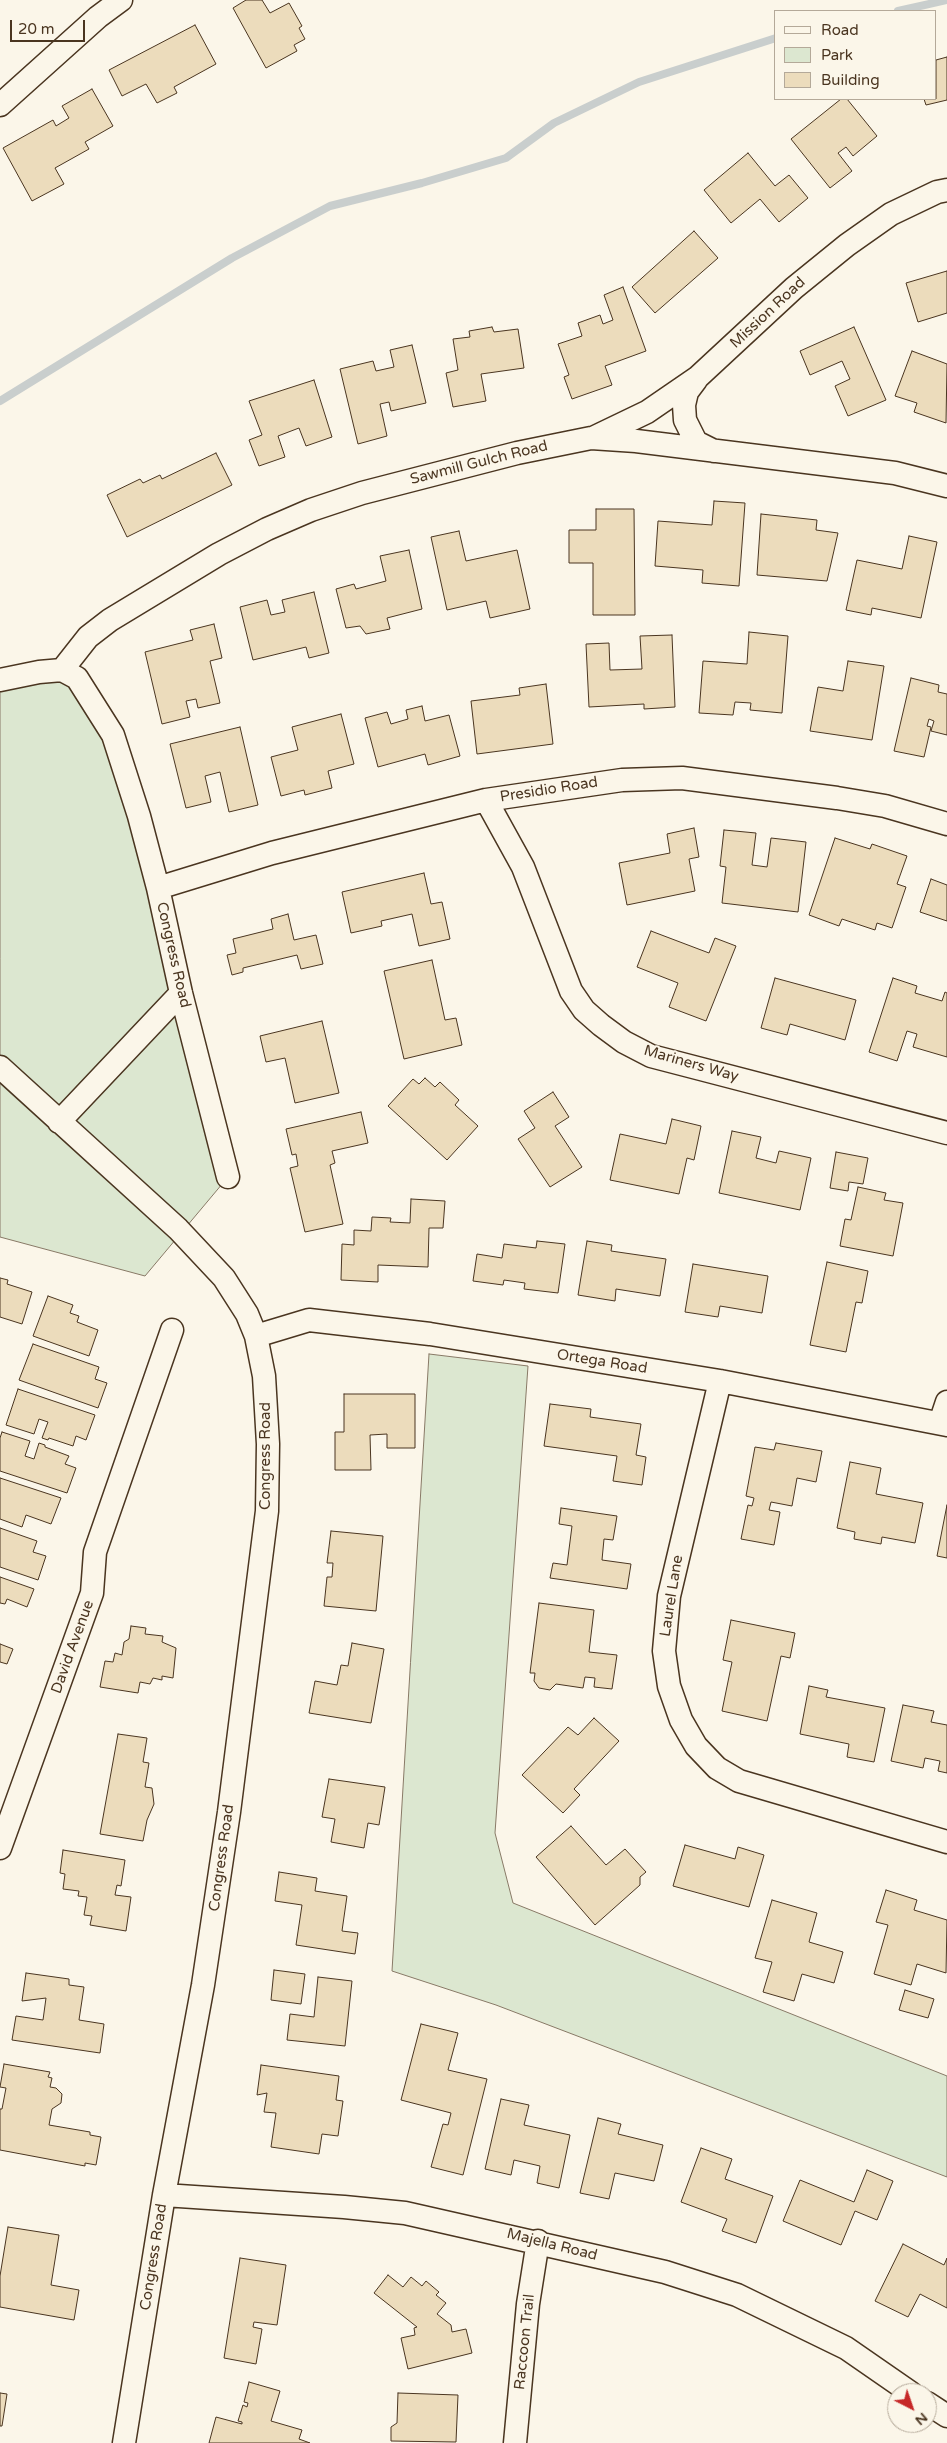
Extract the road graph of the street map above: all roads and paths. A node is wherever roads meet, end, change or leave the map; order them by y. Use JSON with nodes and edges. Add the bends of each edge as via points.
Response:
{"nodes":[{"id":1,"x":121,"y":0,"type":"edge"},
{"id":2,"x":0,"y":105,"type":"edge"},
{"id":3,"x":947,"y":190,"type":"edge"},
{"id":4,"x":698,"y":377,"type":"junction"},
{"id":5,"x":591,"y":438,"type":"junction"},
{"id":6,"x":716,"y":452,"type":"junction"},
{"id":7,"x":947,"y":486,"type":"edge"},
{"id":8,"x":62,"y":670,"type":"junction"},
{"id":9,"x":0,"y":680,"type":"edge"},
{"id":10,"x":486,"y":800,"type":"junction"},
{"id":11,"x":947,"y":824,"type":"edge"},
{"id":12,"x":158,"y":888,"type":"junction"},
{"id":13,"x":181,"y":993,"type":"junction"},
{"id":14,"x":0,"y":1067,"type":"edge"},
{"id":15,"x":59,"y":1122,"type":"junction"},
{"id":16,"x":947,"y":1133,"type":"edge"},
{"id":17,"x":228,"y":1177,"type":"dead end"},
{"id":18,"x":172,"y":1330,"type":"dead end"},
{"id":19,"x":256,"y":1336,"type":"junction"},
{"id":20,"x":720,"y":1381,"type":"junction"},
{"id":21,"x":945,"y":1416,"type":"edge"},
{"id":22,"x":947,"y":1842,"type":"edge"},
{"id":23,"x":0,"y":1848,"type":"edge"},
{"id":24,"x":164,"y":2195,"type":"junction"},
{"id":25,"x":538,"y":2242,"type":"junction"},
{"id":26,"x":897,"y":2383,"type":"edge"},
{"id":27,"x":124,"y":2443,"type":"edge"},
{"id":28,"x":515,"y":2443,"type":"edge"}],
"edges":[{"from":1,"to":2,"type":"street"},
{"from":3,"to":4,"type":"street","name":"Mission Road","via":[[891,214],[847,244]]},
{"from":4,"to":5,"type":"street","name":"Mission Road","via":[[647,412]]},
{"from":4,"to":6,"type":"street","via":[[684,405],[685,420],[696,442]]},
{"from":5,"to":6,"type":"street","name":"Sawmill Gulch Road"},
{"from":5,"to":8,"type":"street","name":"Sawmill Gulch Road","via":[[517,453],[362,493],[267,529],[110,620],[88,637]]},
{"from":6,"to":7,"type":"street","name":"Sawmill Gulch Road","via":[[895,473]]},
{"from":8,"to":9,"type":"street"},
{"from":8,"to":12,"type":"street","name":"Congress Road","via":[[77,678],[112,735],[139,816]]},
{"from":10,"to":11,"type":"street","name":"Presidio Road","via":[[622,780],[682,778],[885,806]]},
{"from":10,"to":12,"type":"street","name":"Presidio Road","via":[[272,853]]},
{"from":10,"to":16,"type":"street","name":"Mariners Way","via":[[523,867],[571,991],[584,1010],[624,1042],[652,1056]]},
{"from":12,"to":13,"type":"street","name":"Congress Road"},
{"from":13,"to":15,"type":"street"},
{"from":13,"to":17,"type":"street","name":"Congress Road"},
{"from":14,"to":15,"type":"street","name":"Congress Road"},
{"from":15,"to":19,"type":"street","name":"Congress Road","via":[[178,1229],[224,1278],[247,1314]]},
{"from":18,"to":23,"type":"street","name":"David Avenue","via":[[95,1552],[92,1593]]},
{"from":19,"to":20,"type":"street","name":"Ortega Road","via":[[309,1320],[430,1334]]},
{"from":19,"to":24,"type":"street","name":"Congress Road","via":[[264,1376],[267,1511],[205,1975]]},
{"from":20,"to":21,"type":"street","name":"Ortega Road"},
{"from":20,"to":22,"type":"street","name":"Laurel Lane","via":[[669,1596],[664,1651],[669,1686],[681,1720],[696,1746],[717,1768],[739,1781]]},
{"from":24,"to":25,"type":"street","name":"Majella Road","via":[[405,2213]]},
{"from":24,"to":27,"type":"street","name":"Congress Road"},
{"from":25,"to":26,"type":"street","name":"Majella Road","via":[[665,2272],[737,2295],[846,2348]]},
{"from":25,"to":28,"type":"street","name":"Raccoon Trail","via":[[528,2304]]}]}
